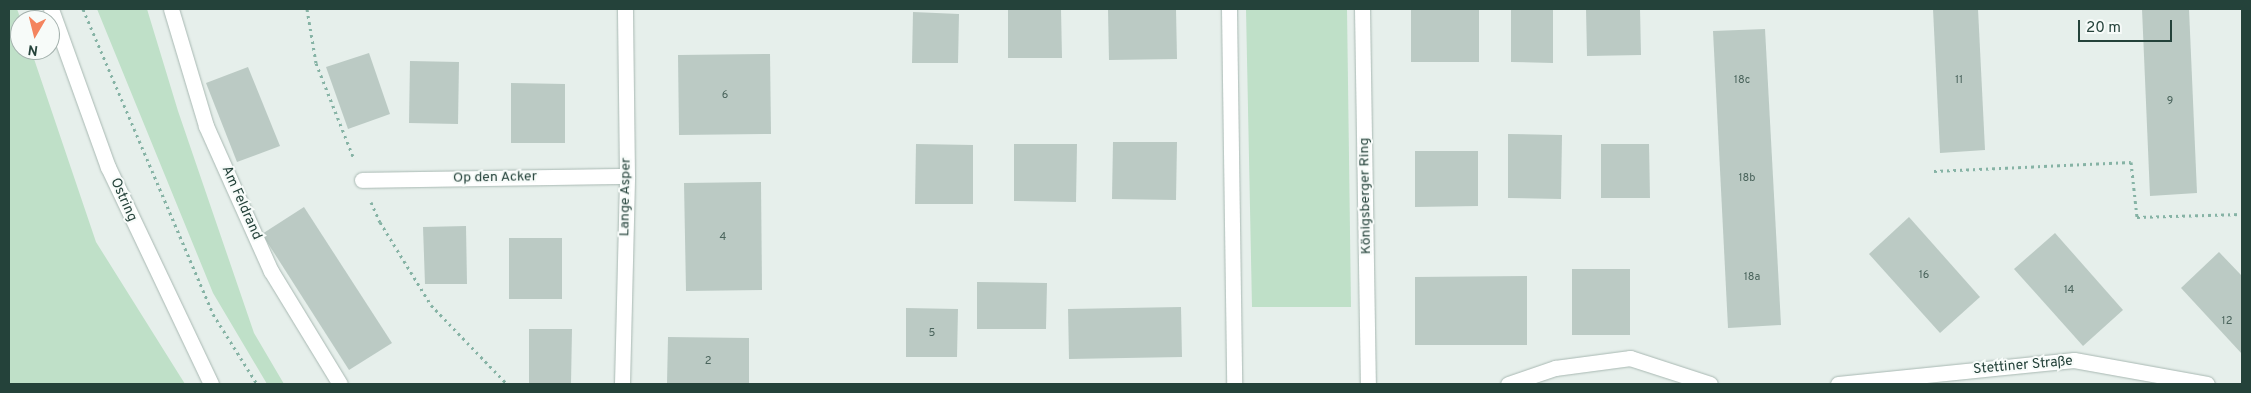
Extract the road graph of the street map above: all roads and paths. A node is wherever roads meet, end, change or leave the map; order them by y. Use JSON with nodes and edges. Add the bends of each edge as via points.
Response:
{"nodes":[{"id":1,"x":51,"y":9,"type":"edge"},
{"id":2,"x":83,"y":9,"type":"edge"},
{"id":3,"x":171,"y":9,"type":"edge"},
{"id":4,"x":307,"y":9,"type":"edge"},
{"id":5,"x":625,"y":9,"type":"edge"},
{"id":6,"x":1229,"y":9,"type":"edge"},
{"id":7,"x":1362,"y":9,"type":"edge"},
{"id":8,"x":1934,"y":171,"type":"dead end"},
{"id":9,"x":627,"y":176,"type":"junction"},
{"id":10,"x":362,"y":180,"type":"junction"},
{"id":11,"x":2242,"y":214,"type":"edge"},
{"id":12,"x":211,"y":384,"type":"edge"},
{"id":13,"x":257,"y":384,"type":"edge"},
{"id":14,"x":340,"y":384,"type":"edge"},
{"id":15,"x":508,"y":384,"type":"edge"},
{"id":16,"x":622,"y":384,"type":"edge"},
{"id":17,"x":1234,"y":384,"type":"edge"},
{"id":18,"x":1368,"y":384,"type":"edge"},
{"id":19,"x":1508,"y":384,"type":"edge"},
{"id":20,"x":1710,"y":384,"type":"edge"},
{"id":21,"x":1838,"y":384,"type":"edge"},
{"id":22,"x":2207,"y":384,"type":"edge"}],
"edges":[{"from":1,"to":12,"type":"street","name":"Ostring","via":[[108,167]]},
{"from":2,"to":13,"type":"path","via":[[213,314]]},
{"from":3,"to":14,"type":"street","name":"Am Feldrand","via":[[210,135],[271,271]]},
{"from":4,"to":10,"type":"path","via":[[316,63]]},
{"from":5,"to":9,"type":"street","name":"Lange Asper"},
{"from":6,"to":17,"type":"street"},
{"from":7,"to":18,"type":"street","name":"Königsberger Ring"},
{"from":8,"to":11,"type":"path","via":[[2131,162],[2136,217]]},
{"from":9,"to":10,"type":"street","name":"Op den Acker"},
{"from":9,"to":16,"type":"street","name":"Lange Asper"},
{"from":10,"to":15,"type":"path","via":[[380,222],[431,305]]},
{"from":19,"to":20,"type":"street","via":[[1556,368],[1630,358]]},
{"from":21,"to":22,"type":"street","name":"Stettiner Straße","via":[[2074,360]]}]}
